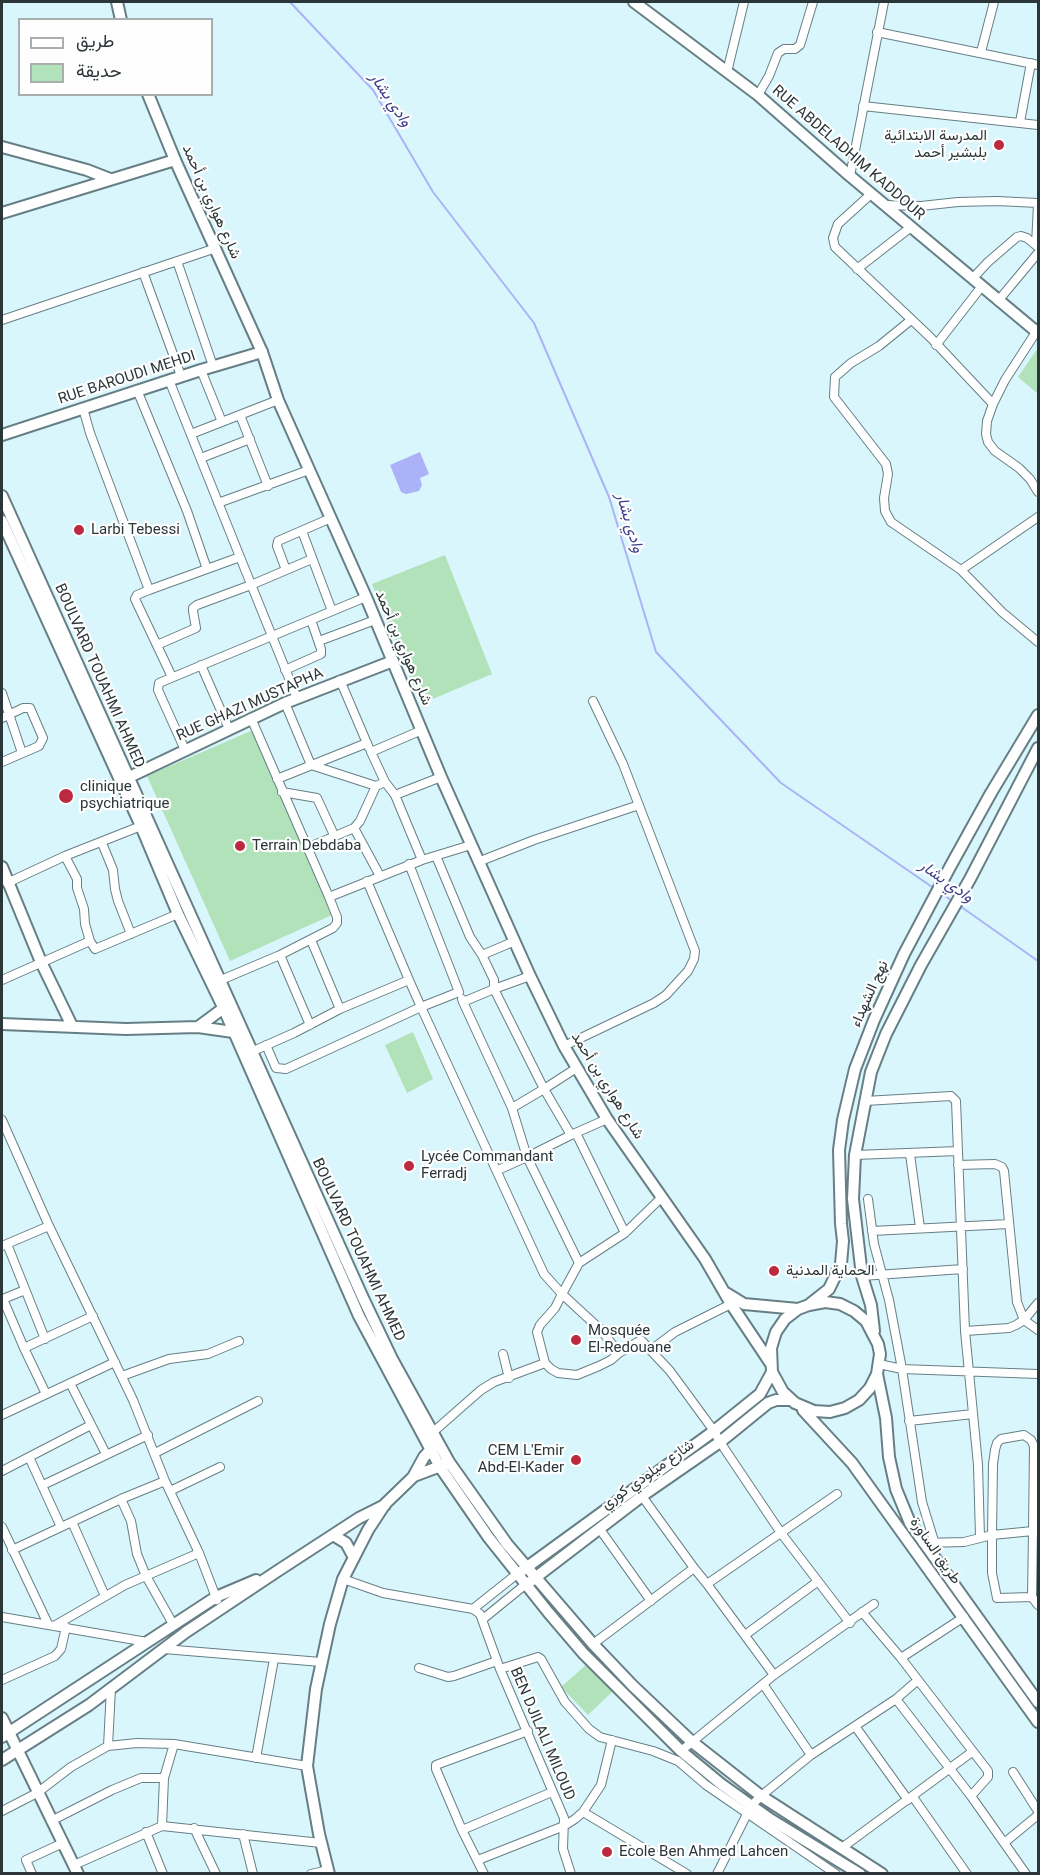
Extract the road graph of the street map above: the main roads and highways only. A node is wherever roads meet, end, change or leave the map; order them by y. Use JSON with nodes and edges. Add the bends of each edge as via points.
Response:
{"nodes":[{"id":1,"x":117,"y":2,"type":"edge"},
{"id":2,"x":634,"y":2,"type":"edge"},
{"id":3,"x":121,"y":18,"type":"edge"},
{"id":4,"x":149,"y":96,"type":"edge"},
{"id":5,"x":2,"y":147,"type":"edge"},
{"id":6,"x":175,"y":160,"type":"junction"},
{"id":7,"x":110,"y":179,"type":"junction"},
{"id":8,"x":2,"y":213,"type":"edge"},
{"id":9,"x":1038,"y":331,"type":"edge"},
{"id":10,"x":262,"y":352,"type":"junction"},
{"id":11,"x":2,"y":435,"type":"edge"},
{"id":12,"x":2,"y":496,"type":"edge"},
{"id":13,"x":2,"y":521,"type":"edge"},
{"id":14,"x":393,"y":661,"type":"junction"},
{"id":15,"x":1038,"y":715,"type":"edge"},
{"id":16,"x":1038,"y":748,"type":"edge"},
{"id":17,"x":125,"y":779,"type":"junction"},
{"id":18,"x":2,"y":867,"type":"edge"},
{"id":19,"x":227,"y":1005,"type":"junction"},
{"id":20,"x":2,"y":1023,"type":"edge"},
{"id":21,"x":72,"y":1026,"type":"junction"},
{"id":22,"x":198,"y":1027,"type":"junction"},
{"id":23,"x":237,"y":1031,"type":"junction"},
{"id":24,"x":335,"y":1250,"type":"junction"},
{"id":25,"x":358,"y":1301,"type":"junction"},
{"id":26,"x":734,"y":1302,"type":"junction"},
{"id":27,"x":804,"y":1307,"type":"junction"},
{"id":28,"x":875,"y":1334,"type":"junction"},
{"id":29,"x":772,"y":1368,"type":"junction"},
{"id":30,"x":878,"y":1369,"type":"junction"},
{"id":31,"x":795,"y":1403,"type":"junction"},
{"id":32,"x":433,"y":1442,"type":"junction"},
{"id":33,"x":445,"y":1465,"type":"junction"},
{"id":34,"x":413,"y":1477,"type":"junction"},
{"id":35,"x":639,"y":1492,"type":"junction"},
{"id":36,"x":385,"y":1504,"type":"junction"},
{"id":37,"x":333,"y":1535,"type":"junction"},
{"id":38,"x":353,"y":1557,"type":"junction"},
{"id":39,"x":279,"y":1570,"type":"junction"},
{"id":40,"x":522,"y":1570,"type":"junction"},
{"id":41,"x":536,"y":1577,"type":"junction"},
{"id":42,"x":526,"y":1584,"type":"junction"},
{"id":43,"x":137,"y":1650,"type":"junction"},
{"id":44,"x":148,"y":1661,"type":"junction"},
{"id":45,"x":1038,"y":1699,"type":"edge"},
{"id":46,"x":2,"y":1718,"type":"edge"},
{"id":47,"x":1038,"y":1722,"type":"edge"},
{"id":48,"x":5,"y":1735,"type":"edge"},
{"id":49,"x":16,"y":1749,"type":"junction"},
{"id":50,"x":2,"y":1760,"type":"edge"},
{"id":51,"x":76,"y":1869,"type":"edge"},
{"id":52,"x":331,"y":1872,"type":"edge"},
{"id":53,"x":860,"y":1874,"type":"edge"},
{"id":54,"x":882,"y":1874,"type":"edge"}],
"edges":[{"from":1,"to":3,"type":"main road"},
{"from":2,"to":9,"type":"main road","name":"RUE ABDELADHIM KADDOUR","via":[[758,95]]},
{"from":4,"to":6,"type":"main road","name":"شارع هواري بن أحمد"},
{"from":5,"to":7,"type":"main road"},
{"from":6,"to":7,"type":"main road"},
{"from":6,"to":10,"type":"main road","name":"شارع هواري بن أحمد"},
{"from":7,"to":8,"type":"main road"},
{"from":10,"to":11,"type":"main road","name":"RUE BAROUDI MEHDI"},
{"from":10,"to":14,"type":"main road","name":"شارع هواري بن أحمد","via":[[278,400]]},
{"from":12,"to":17,"type":"main road","name":"BOULVARD TOUAHMI AHMED"},
{"from":13,"to":17,"type":"main road","name":"BOULVARD TOUAHMI AHMED"},
{"from":14,"to":17,"type":"main road","name":"RUE GHAZI MUSTAPHA","via":[[285,702]]},
{"from":14,"to":26,"type":"main road","name":"شارع هواري بن أحمد","via":[[478,862],[575,1069]]},
{"from":15,"to":27,"type":"main road","name":"نهج الشهداء","via":[[904,954],[874,1020],[855,1069],[843,1120],[839,1150],[841,1264],[829,1289]]},
{"from":16,"to":28,"type":"main road","name":"نهج الشهداء","via":[[921,965],[871,1072],[855,1155],[853,1199],[862,1276]]},
{"from":17,"to":19,"type":"main road","name":"BOULVARD TOUAHMI AHMED","via":[[220,980]]},
{"from":17,"to":19,"type":"main road","name":"BOULVARD TOUAHMI AHMED","via":[[178,914]]},
{"from":18,"to":21,"type":"main road"},
{"from":19,"to":22,"type":"main road"},
{"from":19,"to":23,"type":"main road","name":"BOULVARD TOUAHMI AHMED"},
{"from":20,"to":21,"type":"main road"},
{"from":21,"to":22,"type":"main road"},
{"from":22,"to":23,"type":"main road"},
{"from":23,"to":24,"type":"main road","name":"BOULVARD TOUAHMI AHMED"},
{"from":23,"to":24,"type":"main road","name":"BOULVARD TOUAHMI AHMED","via":[[251,1052]]},
{"from":24,"to":25,"type":"main road","name":"BOULVARD TOUAHMI AHMED"},
{"from":25,"to":32,"type":"main road","name":"BOULVARD TOUAHMI AHMED"},
{"from":25,"to":32,"type":"main road","name":"BOULVARD TOUAHMI AHMED","via":[[380,1358]]},
{"from":26,"to":27,"type":"main road"},
{"from":26,"to":29,"type":"main road"},
{"from":27,"to":28,"type":"main road","via":[[825,1302],[840,1304],[860,1316]]},
{"from":27,"to":29,"type":"main road","via":[[785,1319],[776,1332],[771,1348]]},
{"from":28,"to":30,"type":"main road","via":[[880,1354]]},
{"from":29,"to":31,"type":"main road","via":[[783,1392]]},
{"from":29,"to":35,"type":"main road","name":"شارع ميلودي كوري","via":[[760,1394]]},
{"from":30,"to":31,"type":"main road","via":[[870,1388],[845,1408],[814,1411]]},
{"from":30,"to":45,"type":"main road","name":"طريق الساورة","via":[[889,1457],[896,1489],[910,1523],[929,1542]]},
{"from":31,"to":35,"type":"main road","name":"شارع ميلودي كوري","via":[[768,1403],[720,1442]]},
{"from":31,"to":47,"type":"main road","name":"طريق الساورة","via":[[852,1463]]},
{"from":32,"to":33,"type":"main road","name":"BOULVARD TOUAHMI AHMED"},
{"from":32,"to":34,"type":"main road"},
{"from":33,"to":34,"type":"main road"},
{"from":33,"to":40,"type":"main road","name":"BOULVARD TOUAHMI AHMED","via":[[507,1544]]},
{"from":34,"to":36,"type":"main road"},
{"from":35,"to":40,"type":"main road","name":"شارع ميلودي كوري"},
{"from":35,"to":41,"type":"main road","name":"شارع ميلودي كوري"},
{"from":36,"to":37,"type":"main road"},
{"from":36,"to":38,"type":"main road"},
{"from":37,"to":38,"type":"main road","via":[[346,1543]]},
{"from":37,"to":39,"type":"main road"},
{"from":38,"to":52,"type":"main road","via":[[343,1579],[321,1662],[307,1766],[321,1843]]},
{"from":39,"to":43,"type":"main road","via":[[216,1597]]},
{"from":39,"to":44,"type":"main road"},
{"from":40,"to":41,"type":"main road","name":"BOULVARD TOUAHMI AHMED"},
{"from":40,"to":42,"type":"main road","name":"BOULVARD TOUAHMI AHMED"},
{"from":41,"to":42,"type":"main road","name":"شارع ميلودي كوري"},
{"from":41,"to":54,"type":"main road","name":"BOULVARD TOUAHMI AHMED","via":[[593,1644],[691,1741],[761,1796]]},
{"from":42,"to":53,"type":"main road","name":"BOULVARD TOUAHMI AHMED","via":[[583,1653],[681,1751],[750,1810]]},
{"from":43,"to":44,"type":"main road"},
{"from":43,"to":48,"type":"main road"},
{"from":44,"to":49,"type":"main road","via":[[89,1705]]},
{"from":46,"to":48,"type":"main road"},
{"from":48,"to":49,"type":"main road"},
{"from":49,"to":50,"type":"main road"},
{"from":49,"to":51,"type":"main road"}]}
